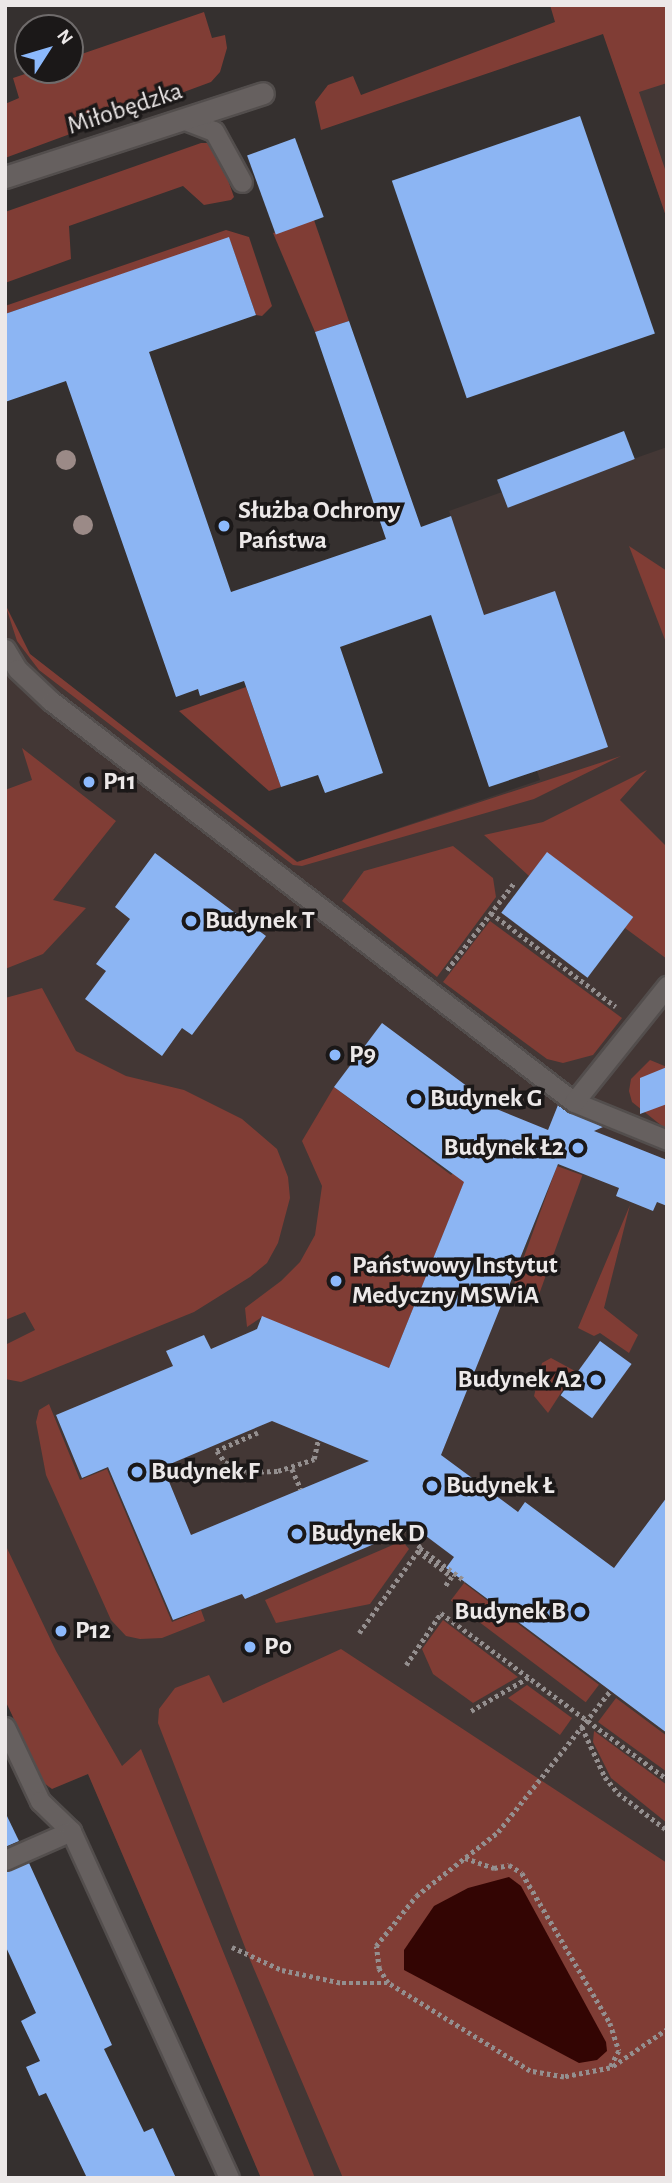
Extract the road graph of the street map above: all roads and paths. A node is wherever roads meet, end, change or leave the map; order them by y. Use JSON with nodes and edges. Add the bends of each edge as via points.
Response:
{"nodes":[{"id":1,"x":263,"y":93,"type":"dead end"},
{"id":2,"x":182,"y":120,"type":"junction"},
{"id":3,"x":5,"y":177,"type":"edge"},
{"id":4,"x":242,"y":182,"type":"dead end"},
{"id":5,"x":5,"y":649,"type":"edge"},
{"id":6,"x":514,"y":883,"type":"dead end"},
{"id":7,"x":491,"y":913,"type":"junction"},
{"id":8,"x":667,"y":986,"type":"edge"},
{"id":9,"x":429,"y":993,"type":"junction"},
{"id":10,"x":637,"y":1023,"type":"junction"},
{"id":11,"x":574,"y":1102,"type":"junction"},
{"id":12,"x":667,"y":1140,"type":"edge"},
{"id":13,"x":258,"y":1433,"type":"dead end"},
{"id":14,"x":318,"y":1440,"type":"dead end"},
{"id":15,"x":292,"y":1469,"type":"junction"},
{"id":16,"x":301,"y":1489,"type":"dead end"},
{"id":17,"x":407,"y":1531,"type":"dead end"},
{"id":18,"x":419,"y":1549,"type":"junction"},
{"id":19,"x":465,"y":1581,"type":"dead end"},
{"id":20,"x":445,"y":1587,"type":"dead end"},
{"id":21,"x":359,"y":1633,"type":"dead end"},
{"id":22,"x":406,"y":1665,"type":"dead end"},
{"id":23,"x":529,"y":1677,"type":"junction"},
{"id":24,"x":610,"y":1691,"type":"dead end"},
{"id":25,"x":471,"y":1711,"type":"dead end"},
{"id":26,"x":587,"y":1720,"type":"junction"},
{"id":27,"x":5,"y":1727,"type":"edge"},
{"id":28,"x":582,"y":1727,"type":"junction"},
{"id":29,"x":667,"y":1779,"type":"edge"},
{"id":30,"x":667,"y":1830,"type":"edge"},
{"id":31,"x":71,"y":1831,"type":"junction"},
{"id":32,"x":465,"y":1858,"type":"junction"},
{"id":33,"x":5,"y":1860,"type":"edge"},
{"id":34,"x":232,"y":1947,"type":"dead end"},
{"id":35,"x":387,"y":1983,"type":"junction"},
{"id":36,"x":667,"y":2029,"type":"edge"},
{"id":37,"x":610,"y":2068,"type":"junction"},
{"id":38,"x":229,"y":2178,"type":"edge"}],
"edges":[{"from":1,"to":2,"type":"street","name":"Miłobędzka"},
{"from":2,"to":3,"type":"street","name":"Miłobędzka"},
{"from":2,"to":4,"type":"lane","via":[[214,131]]},
{"from":5,"to":9,"type":"lane","via":[[17,669],[51,701]]},
{"from":6,"to":7,"type":"path"},
{"from":7,"to":9,"type":"path"},
{"from":7,"to":10,"type":"path"},
{"from":8,"to":10,"type":"lane"},
{"from":9,"to":11,"type":"lane"},
{"from":10,"to":11,"type":"lane"},
{"from":11,"to":12,"type":"lane"},
{"from":13,"to":15,"type":"path","via":[[217,1451],[225,1462],[246,1472]]},
{"from":14,"to":15,"type":"path","via":[[314,1459]]},
{"from":15,"to":16,"type":"path"},
{"from":17,"to":18,"type":"path"},
{"from":18,"to":19,"type":"path"},
{"from":18,"to":20,"type":"path","via":[[452,1577]]},
{"from":18,"to":21,"type":"path"},
{"from":22,"to":23,"type":"path","via":[[442,1613]]},
{"from":23,"to":25,"type":"path"},
{"from":23,"to":26,"type":"path"},
{"from":24,"to":26,"type":"path"},
{"from":26,"to":28,"type":"path"},
{"from":26,"to":29,"type":"path"},
{"from":27,"to":31,"type":"lane","via":[[40,1801]]},
{"from":28,"to":30,"type":"path","via":[[605,1777],[618,1793]]},
{"from":28,"to":32,"type":"path","via":[[538,1776],[498,1832]]},
{"from":31,"to":33,"type":"lane"},
{"from":31,"to":38,"type":"lane"},
{"from":32,"to":35,"type":"path","via":[[416,1896],[383,1931],[376,1946],[379,1969]]},
{"from":32,"to":37,"type":"path","via":[[494,1868],[509,1865],[522,1873],[610,2023],[620,2051]]},
{"from":34,"to":35,"type":"path","via":[[282,1970],[342,1983]]},
{"from":35,"to":37,"type":"path","via":[[530,2071],[564,2077]]},
{"from":36,"to":37,"type":"path"}]}
